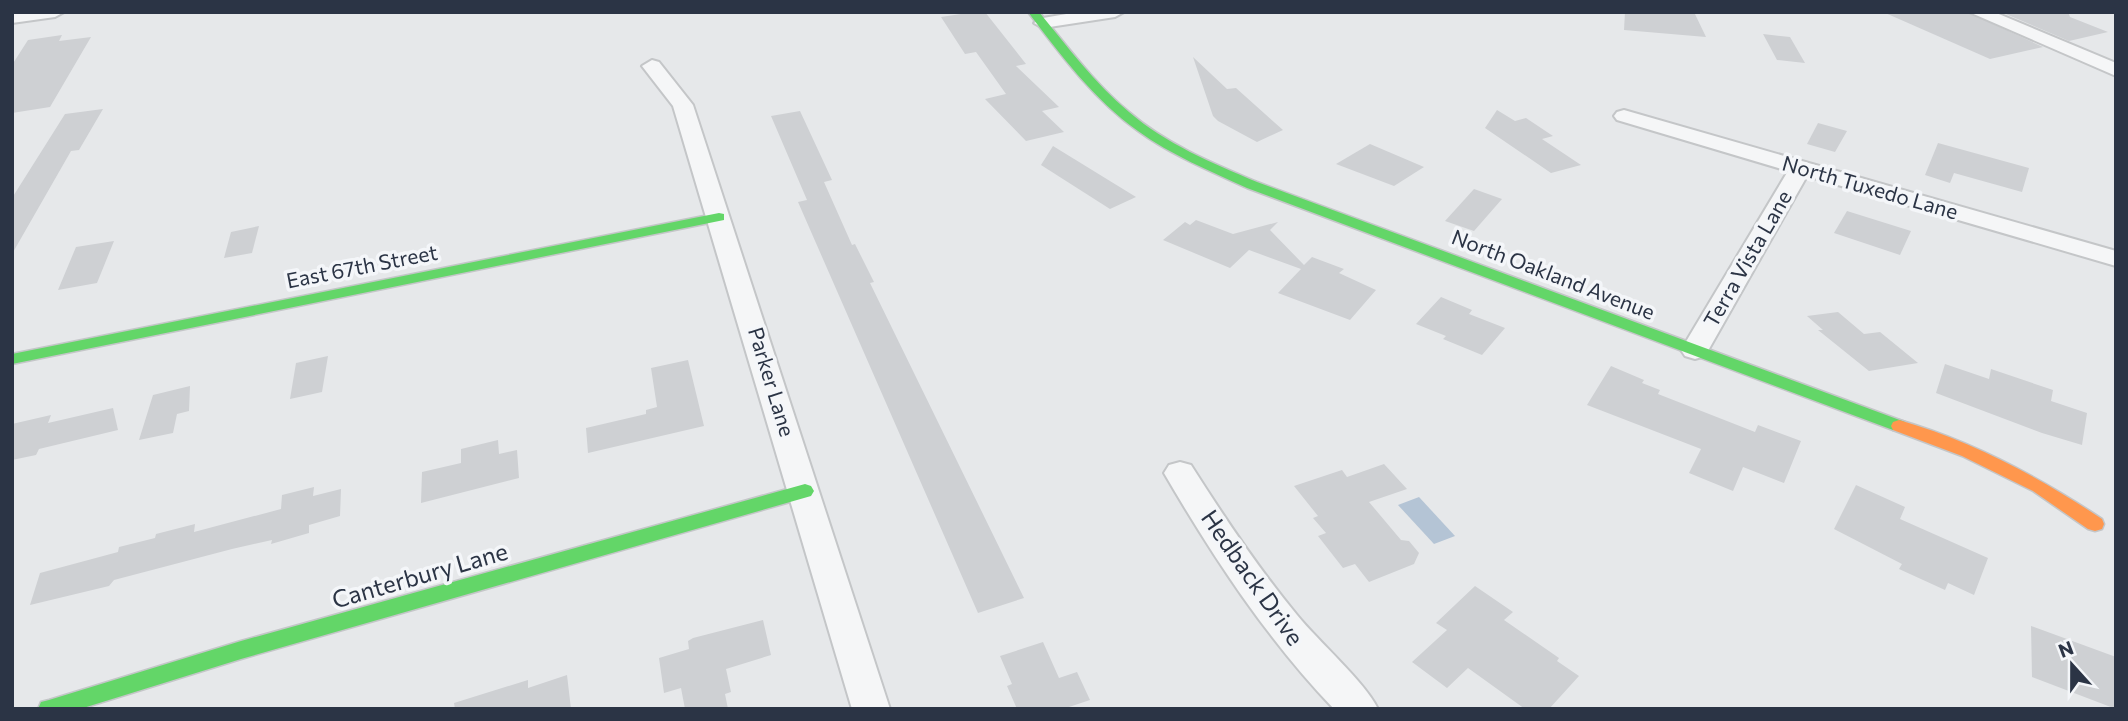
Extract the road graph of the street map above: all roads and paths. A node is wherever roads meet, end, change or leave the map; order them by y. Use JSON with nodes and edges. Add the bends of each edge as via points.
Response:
{"nodes":[{"id":1,"x":55,"y":12,"type":"edge"},
{"id":2,"x":1115,"y":12,"type":"edge"},
{"id":3,"x":1978,"y":12,"type":"edge"},
{"id":4,"x":12,"y":18,"type":"edge"},
{"id":5,"x":1038,"y":18,"type":"edge"},
{"id":6,"x":652,"y":65,"type":"dead end"},
{"id":7,"x":2116,"y":70,"type":"edge"},
{"id":8,"x":1624,"y":116,"type":"dead end"},
{"id":9,"x":1801,"y":168,"type":"junction"},
{"id":10,"x":719,"y":218,"type":"junction"},
{"id":11,"x":2116,"y":260,"type":"edge"},
{"id":12,"x":1695,"y":350,"type":"junction"},
{"id":13,"x":12,"y":359,"type":"edge"},
{"id":14,"x":1180,"y":473,"type":"dead end"},
{"id":15,"x":805,"y":491,"type":"junction"},
{"id":16,"x":2095,"y":524,"type":"dead end"},
{"id":17,"x":49,"y":709,"type":"edge"},
{"id":18,"x":871,"y":709,"type":"edge"},
{"id":19,"x":1359,"y":709,"type":"edge"}],
"edges":[{"from":1,"to":4,"type":"street"},
{"from":2,"to":5,"type":"street"},
{"from":3,"to":7,"type":"street"},
{"from":5,"to":12,"type":"street","name":"North Oakland Avenue","via":[[1116,107],[1187,156],[1252,185]]},
{"from":6,"to":10,"type":"street","name":"Parker Lane","via":[[683,105]]},
{"from":8,"to":9,"type":"street","name":"North Tuxedo Lane"},
{"from":9,"to":11,"type":"street","name":"North Tuxedo Lane"},
{"from":9,"to":12,"type":"street","name":"Terra Vista Lane"},
{"from":10,"to":13,"type":"street","name":"East 67th Street"},
{"from":10,"to":15,"type":"street","name":"Parker Lane"},
{"from":12,"to":16,"type":"street","name":"North Oakland Avenue","via":[[1994,463],[2039,486]]},
{"from":14,"to":19,"type":"street","name":"Hedback Drive","via":[[1270,611]]},
{"from":15,"to":17,"type":"street","name":"Canterbury Lane"},
{"from":15,"to":18,"type":"street","name":"Parker Lane"}]}
